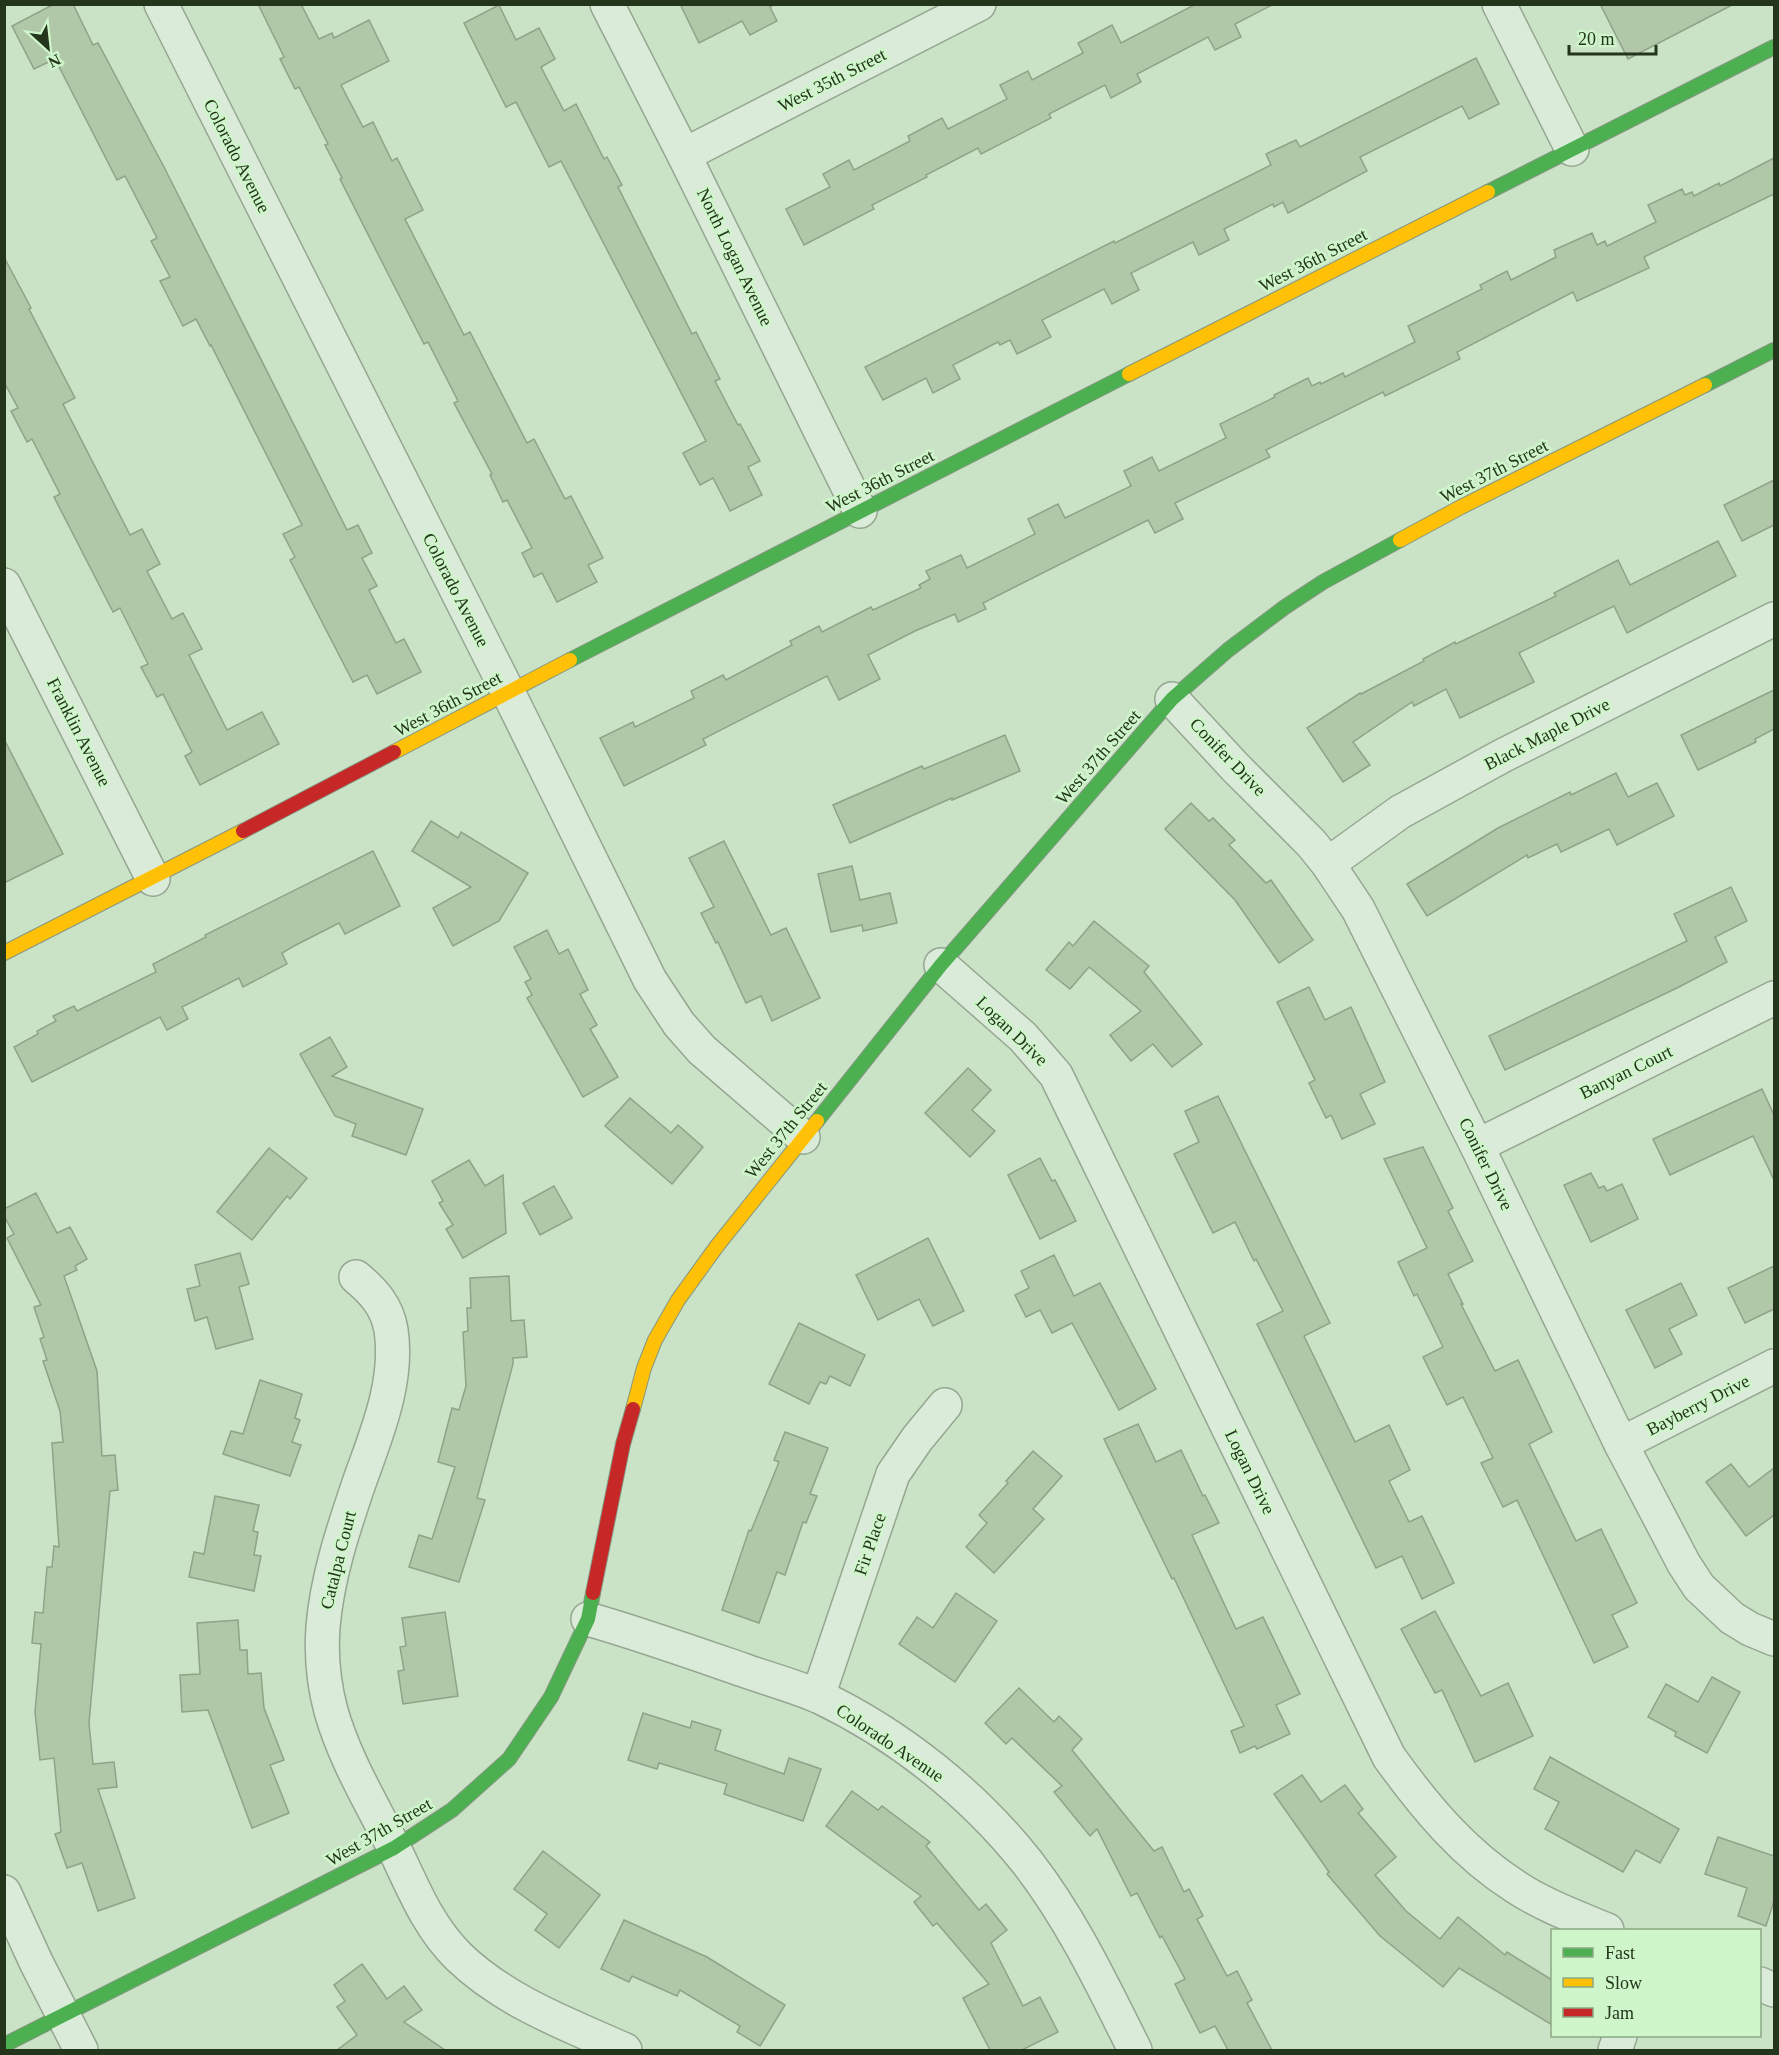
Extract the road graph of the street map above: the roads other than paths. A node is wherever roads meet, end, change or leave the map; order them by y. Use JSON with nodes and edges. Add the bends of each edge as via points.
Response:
{"nodes":[{"id":1,"x":160,"y":4,"type":"edge"},
{"id":2,"x":607,"y":4,"type":"edge"},
{"id":3,"x":979,"y":4,"type":"edge"},
{"id":4,"x":1499,"y":4,"type":"edge"},
{"id":5,"x":1774,"y":47,"type":"edge"},
{"id":6,"x":1572,"y":149,"type":"junction"},
{"id":7,"x":684,"y":155,"type":"junction"},
{"id":8,"x":1774,"y":350,"type":"edge"},
{"id":9,"x":860,"y":511,"type":"junction"},
{"id":10,"x":4,"y":585,"type":"edge"},
{"id":11,"x":1774,"y":619,"type":"edge"},
{"id":12,"x":508,"y":692,"type":"junction"},
{"id":13,"x":1172,"y":699,"type":"junction"},
{"id":14,"x":1328,"y":864,"type":"junction"},
{"id":15,"x":153,"y":879,"type":"junction"},
{"id":16,"x":4,"y":953,"type":"edge"},
{"id":17,"x":941,"y":965,"type":"junction"},
{"id":18,"x":1774,"y":998,"type":"edge"},
{"id":19,"x":803,"y":1137,"type":"junction"},
{"id":20,"x":1477,"y":1146,"type":"junction"},
{"id":21,"x":356,"y":1277,"type":"dead end"},
{"id":22,"x":1774,"y":1366,"type":"edge"},
{"id":23,"x":945,"y":1405,"type":"dead end"},
{"id":24,"x":1621,"y":1444,"type":"junction"},
{"id":25,"x":588,"y":1618,"type":"junction"},
{"id":26,"x":1774,"y":1639,"type":"edge"},
{"id":27,"x":818,"y":1696,"type":"junction"},
{"id":28,"x":394,"y":1848,"type":"junction"},
{"id":29,"x":4,"y":1892,"type":"edge"},
{"id":30,"x":1605,"y":1929,"type":"edge"},
{"id":31,"x":64,"y":2015,"type":"junction"},
{"id":32,"x":4,"y":2045,"type":"edge"},
{"id":33,"x":81,"y":2050,"type":"edge"},
{"id":34,"x":625,"y":2050,"type":"edge"},
{"id":35,"x":1135,"y":2050,"type":"edge"}],
"edges":[{"from":1,"to":12,"type":"street","name":"Colorado Avenue"},
{"from":2,"to":7,"type":"street","name":"North Logan Avenue"},
{"from":3,"to":7,"type":"street","name":"West 35th Street"},
{"from":4,"to":6,"type":"street"},
{"from":5,"to":6,"type":"street","name":"West 36th Street"},
{"from":6,"to":9,"type":"street","name":"West 36th Street"},
{"from":7,"to":9,"type":"street","name":"North Logan Avenue"},
{"from":8,"to":13,"type":"street","name":"West 37th Street","via":[[1461,507],[1323,582],[1228,650]]},
{"from":9,"to":12,"type":"street","name":"West 36th Street"},
{"from":10,"to":15,"type":"street","name":"Franklin Avenue"},
{"from":11,"to":14,"type":"street","name":"Black Maple Drive","via":[[1400,812]]},
{"from":12,"to":15,"type":"street","name":"West 36th Street"},
{"from":12,"to":19,"type":"street","name":"Colorado Avenue","via":[[650,980],[679,1024],[702,1050]]},
{"from":13,"to":14,"type":"street","name":"Conifer Drive"},
{"from":13,"to":17,"type":"street","name":"West 37th Street"},
{"from":14,"to":20,"type":"street","name":"Conifer Drive","via":[[1358,909]]},
{"from":15,"to":16,"type":"street","name":"West 36th Street"},
{"from":17,"to":19,"type":"street","name":"West 37th Street"},
{"from":17,"to":30,"type":"street","name":"Logan Drive","via":[[1023,1037],[1056,1076],[1389,1757],[1451,1835],[1485,1866],[1518,1889]]},
{"from":18,"to":20,"type":"street","name":"Banyan Court"},
{"from":19,"to":25,"type":"street","name":"West 37th Street","via":[[717,1246],[655,1340],[623,1444]]},
{"from":20,"to":24,"type":"street","name":"Conifer Drive"},
{"from":21,"to":28,"type":"street","name":"Catalpa Court","via":[[375,1293],[385,1310],[391,1330],[392,1372],[381,1422],[332,1573],[323,1628],[323,1666],[330,1710],[345,1749]]},
{"from":22,"to":24,"type":"street","name":"Bayberry Drive"},
{"from":23,"to":27,"type":"street","name":"Fir Place","via":[[893,1474]]},
{"from":24,"to":26,"type":"street","name":"Conifer Drive","via":[[1699,1587],[1732,1618]]},
{"from":25,"to":27,"type":"street","name":"Colorado Avenue"},
{"from":25,"to":28,"type":"street","name":"West 37th Street","via":[[551,1697],[508,1759],[452,1810]]},
{"from":27,"to":35,"type":"street","name":"Colorado Avenue","via":[[931,1766],[972,1801],[1027,1862],[1074,1932]]},
{"from":28,"to":31,"type":"street","name":"West 37th Street"},
{"from":28,"to":34,"type":"street","via":[[432,1925],[489,1983],[526,2006]]},
{"from":29,"to":31,"type":"street"},
{"from":31,"to":32,"type":"street","name":"West 37th Street"},
{"from":31,"to":33,"type":"street"}]}
